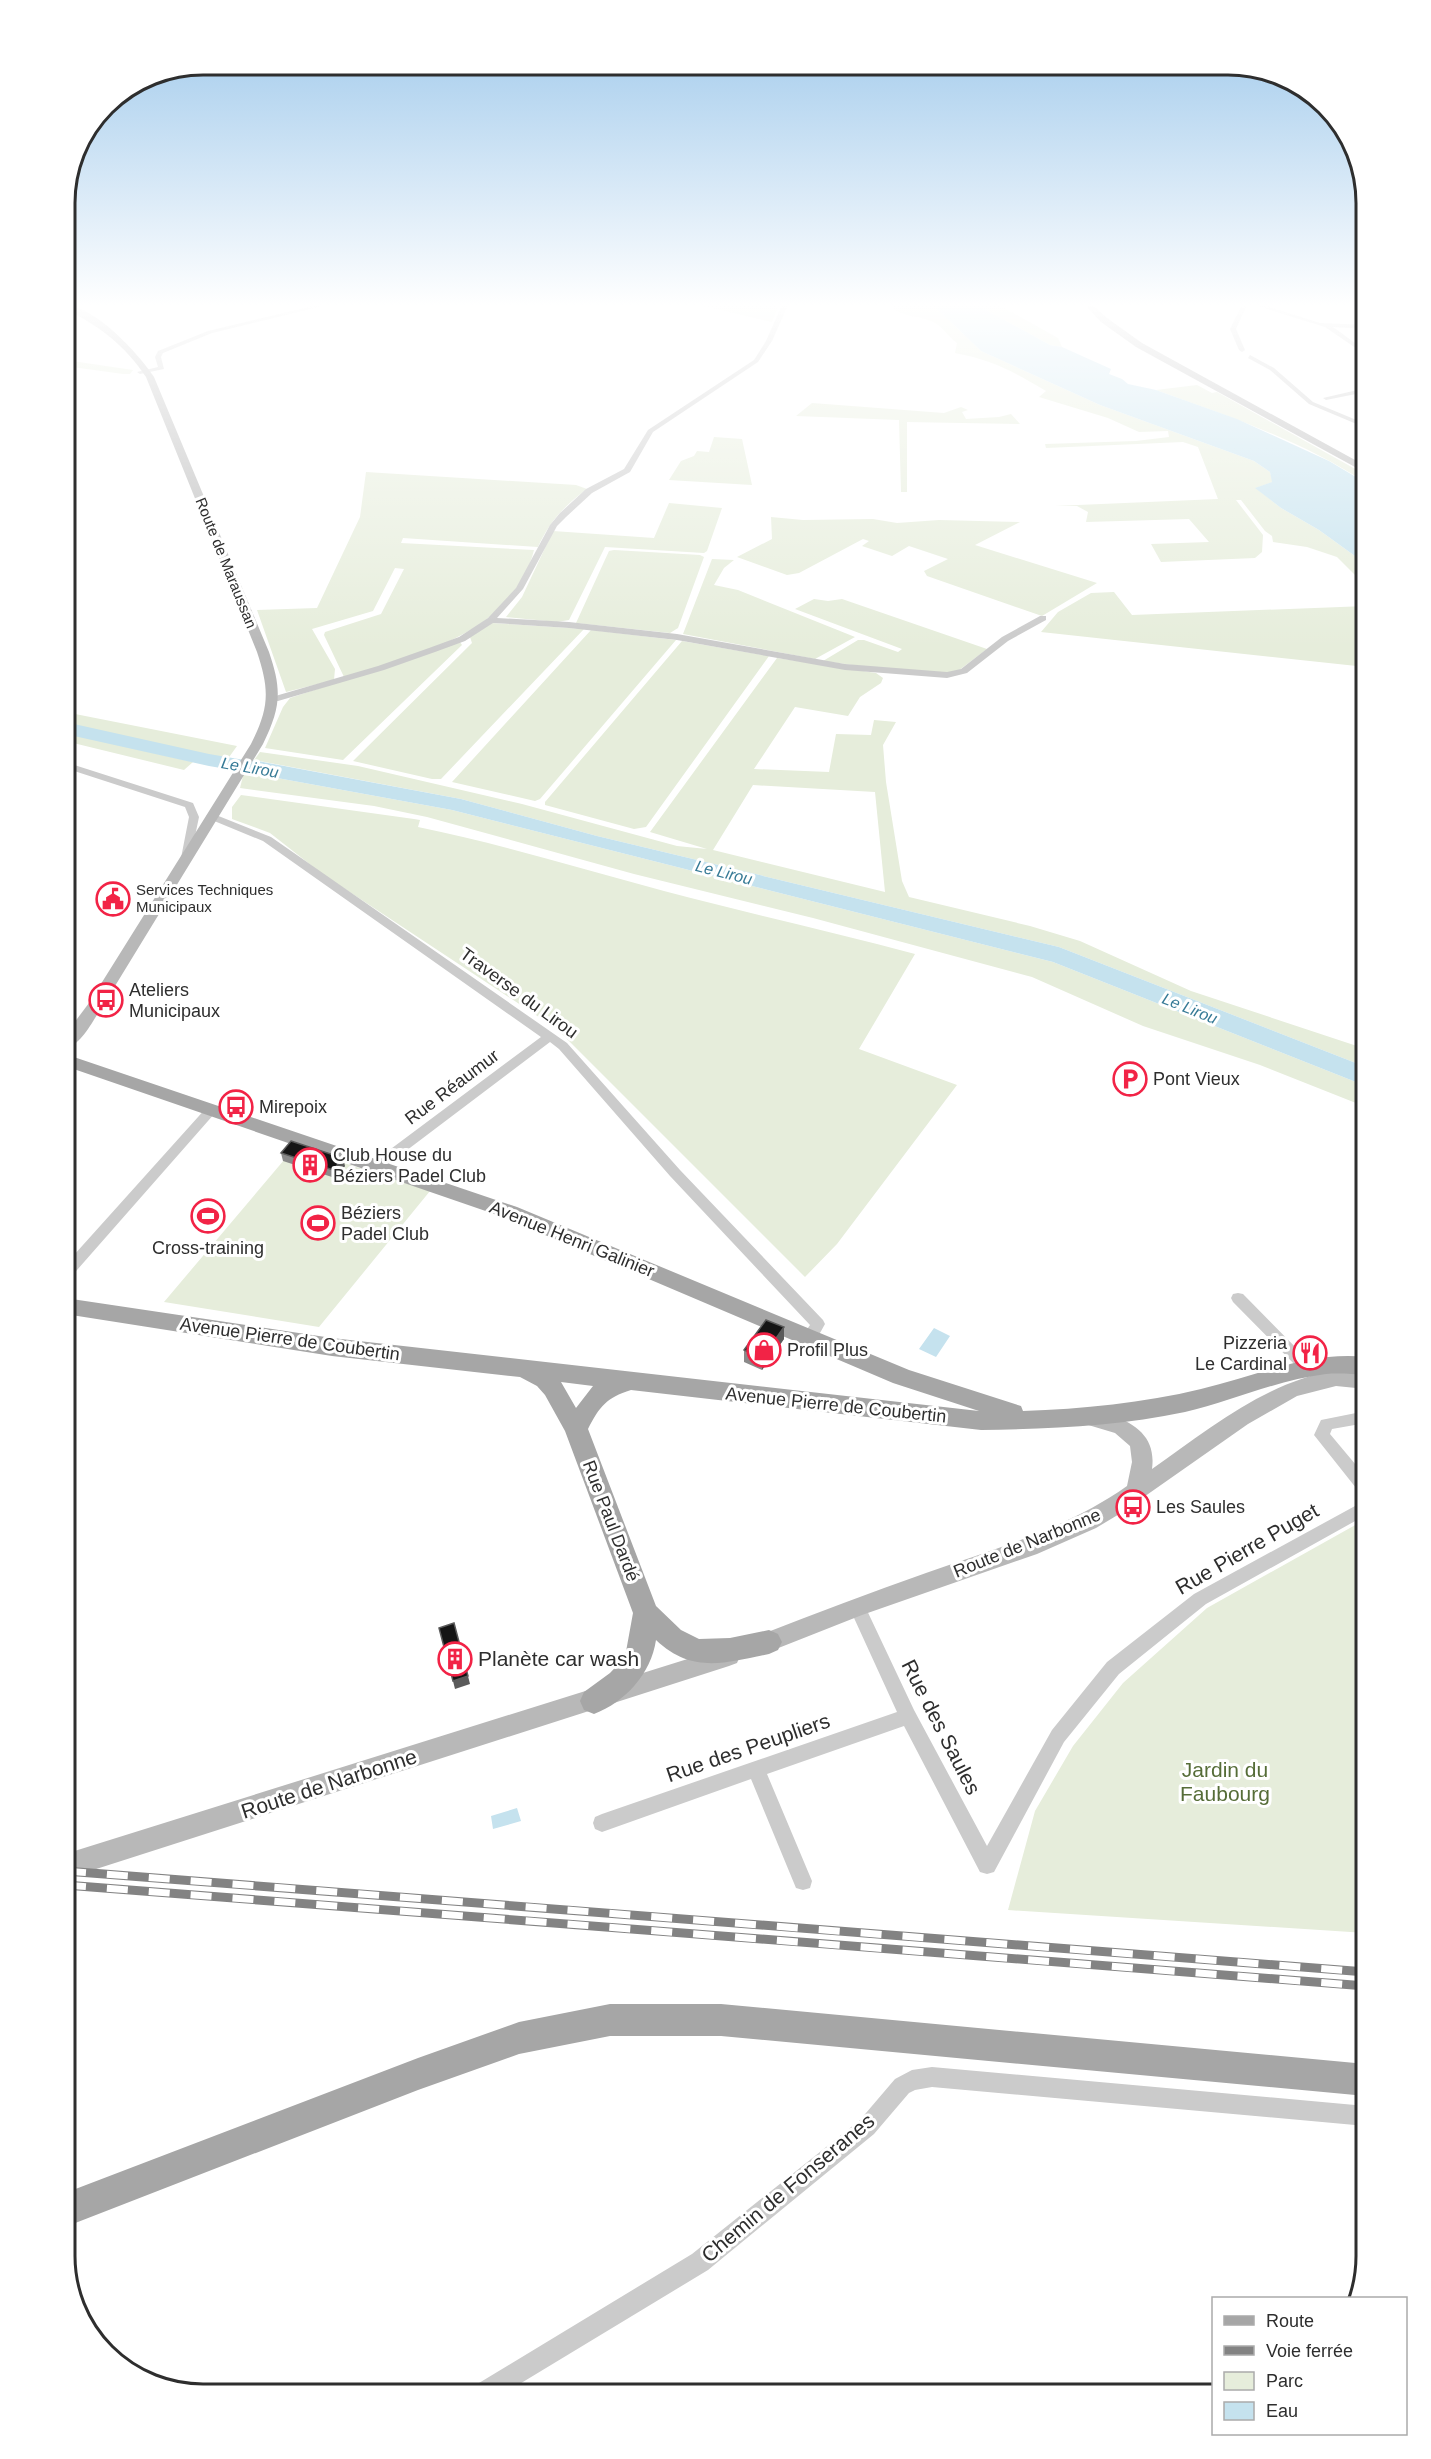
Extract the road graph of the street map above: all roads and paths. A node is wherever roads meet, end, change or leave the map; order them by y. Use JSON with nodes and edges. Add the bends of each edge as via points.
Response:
{"nodes":[{"id":1,"x":163,"y":420,"type":"edge"},
{"id":2,"x":667,"y":420,"type":"edge"},
{"id":3,"x":1275,"y":420,"type":"edge"},
{"id":4,"x":1356,"y":464,"type":"edge"},
{"id":5,"x":1043,"y":618,"type":"dead end"},
{"id":6,"x":491,"y":620,"type":"junction"},
{"id":7,"x":274,"y":696,"type":"junction"},
{"id":8,"x":75,"y":768,"type":"edge"},
{"id":9,"x":211,"y":816,"type":"junction"},
{"id":10,"x":186,"y":858,"type":"junction"},
{"id":11,"x":83,"y":1021,"type":"junction"},
{"id":12,"x":75,"y":1024,"type":"edge"},
{"id":13,"x":75,"y":1033,"type":"edge"},
{"id":14,"x":550,"y":1036,"type":"junction"},
{"id":15,"x":75,"y":1063,"type":"edge"},
{"id":16,"x":211,"y":1110,"type":"junction"},
{"id":17,"x":377,"y":1166,"type":"junction"},
{"id":18,"x":75,"y":1263,"type":"edge"},
{"id":19,"x":1238,"y":1298,"type":"dead end"},
{"id":20,"x":75,"y":1308,"type":"edge"},
{"id":21,"x":813,"y":1331,"type":"junction"},
{"id":22,"x":1356,"y":1364,"type":"edge"},
{"id":23,"x":515,"y":1367,"type":"junction"},
{"id":24,"x":1307,"y":1368,"type":"junction"},
{"id":25,"x":1356,"y":1380,"type":"edge"},
{"id":26,"x":633,"y":1382,"type":"junction"},
{"id":27,"x":1084,"y":1417,"type":"junction"},
{"id":28,"x":1356,"y":1419,"type":"edge"},
{"id":29,"x":1040,"y":1420,"type":"junction"},
{"id":30,"x":576,"y":1429,"type":"junction"},
{"id":31,"x":1356,"y":1476,"type":"edge"},
{"id":32,"x":1136,"y":1492,"type":"junction"},
{"id":33,"x":1356,"y":1513,"type":"edge"},
{"id":34,"x":857,"y":1607,"type":"junction"},
{"id":35,"x":646,"y":1613,"type":"junction"},
{"id":36,"x":770,"y":1642,"type":"junction"},
{"id":37,"x":690,"y":1648,"type":"joint"},
{"id":38,"x":638,"y":1661,"type":"joint"},
{"id":39,"x":594,"y":1701,"type":"junction"},
{"id":40,"x":908,"y":1716,"type":"junction"},
{"id":41,"x":756,"y":1769,"type":"junction"},
{"id":42,"x":602,"y":1823,"type":"dead end"},
{"id":43,"x":75,"y":1864,"type":"edge"},
{"id":44,"x":987,"y":1865,"type":"joint"},
{"id":45,"x":803,"y":1881,"type":"dead end"},
{"id":46,"x":1356,"y":2079,"type":"edge"},
{"id":47,"x":1356,"y":2115,"type":"edge"},
{"id":48,"x":75,"y":2206,"type":"edge"},
{"id":49,"x":499,"y":2384,"type":"edge"}],
"edges":[{"from":1,"to":7,"type":"main road","name":"Route de Maraussan"},
{"from":2,"to":6,"type":"street","via":[[650,431],[627,470],[589,492],[554,525],[519,589]]},
{"from":3,"to":4,"type":"main road"},
{"from":5,"to":6,"type":"street","via":[[1005,639],[964,671],[947,675],[845,667],[678,637]]},
{"from":6,"to":7,"type":"street","via":[[462,639],[381,668]]},
{"from":7,"to":9,"type":"main road","via":[[272,716]]},
{"from":8,"to":10,"type":"street","via":[[189,805],[194,817]]},
{"from":9,"to":10,"type":"main road"},
{"from":9,"to":14,"type":"street","name":"Traverse du Lirou","via":[[267,839]]},
{"from":10,"to":11,"type":"main road"},
{"from":11,"to":12,"type":"main road"},
{"from":11,"to":13,"type":"main road"},
{"from":14,"to":17,"type":"street","name":"Rue Réaumur"},
{"from":14,"to":21,"type":"street","name":"Traverse du Lirou","via":[[563,1046]]},
{"from":15,"to":16,"type":"main road","name":"Avenue Henri Galinier"},
{"from":16,"to":17,"type":"main road","name":"Avenue Henri Galinier"},
{"from":16,"to":18,"type":"street"},
{"from":17,"to":21,"type":"main road","name":"Avenue Henri Galinier","via":[[510,1212]]},
{"from":19,"to":24,"type":"street"},
{"from":20,"to":23,"type":"main road","name":"Avenue Pierre de Coubertin","via":[[332,1347]]},
{"from":21,"to":29,"type":"main road","name":"Avenue Henri Galinier","via":[[901,1377],[994,1409]]},
{"from":22,"to":24,"type":"main road"},
{"from":23,"to":26,"type":"main road","name":"Avenue Pierre de Coubertin"},
{"from":23,"to":30,"type":"main road","name":"Avenue Pierre de Coubertin","via":[[545,1380]]},
{"from":24,"to":27,"type":"main road","via":[[1194,1400]]},
{"from":25,"to":32,"type":"main road","name":"Route de Narbonne","via":[[1336,1378],[1290,1389],[1241,1418]]},
{"from":26,"to":29,"type":"main road","name":"Avenue Pierre de Coubertin","via":[[981,1421]]},
{"from":26,"to":30,"type":"main road","name":"Avenue Pierre de Coubertin","via":[[601,1391]]},
{"from":27,"to":29,"type":"main road"},
{"from":27,"to":32,"type":"main road","via":[[1117,1424],[1137,1440],[1144,1467]]},
{"from":28,"to":31,"type":"street","via":[[1326,1424],[1322,1435]]},
{"from":30,"to":35,"type":"main road","name":"Rue Paul Dardé"},
{"from":32,"to":34,"type":"main road","name":"Route de Narbonne","via":[[1088,1522],[1049,1539]]},
{"from":33,"to":44,"type":"street","name":"Rue Pierre Puget","via":[[1200,1599],[1113,1668],[1058,1736]]},
{"from":34,"to":36,"type":"main road","name":"Route de Narbonne"},
{"from":34,"to":40,"type":"street","name":"Rue des Saules"},
{"from":35,"to":37,"type":"main road","name":"Rue Paul Dardé"},
{"from":35,"to":38,"type":"main road","name":"Rue Paul Dardé"},
{"from":36,"to":37,"type":"main road","name":"Route de Narbonne","via":[[707,1651]]},
{"from":36,"to":39,"type":"main road","name":"Route de Narbonne"},
{"from":38,"to":39,"type":"main road","name":"Route de Narbonne","via":[[628,1676]]},
{"from":39,"to":43,"type":"main road","name":"Route de Narbonne"},
{"from":40,"to":41,"type":"street","name":"Rue des Peupliers"},
{"from":40,"to":44,"type":"street","name":"Rue des Saules"},
{"from":41,"to":42,"type":"street","name":"Rue des Peupliers"},
{"from":41,"to":45,"type":"street"},
{"from":46,"to":48,"type":"main road","via":[[722,2020],[610,2020],[519,2038]]},
{"from":47,"to":49,"type":"street","name":"Chemin de Fonseranes","via":[[932,2077],[912,2080],[902,2086],[867,2127],[700,2262]]}]}
